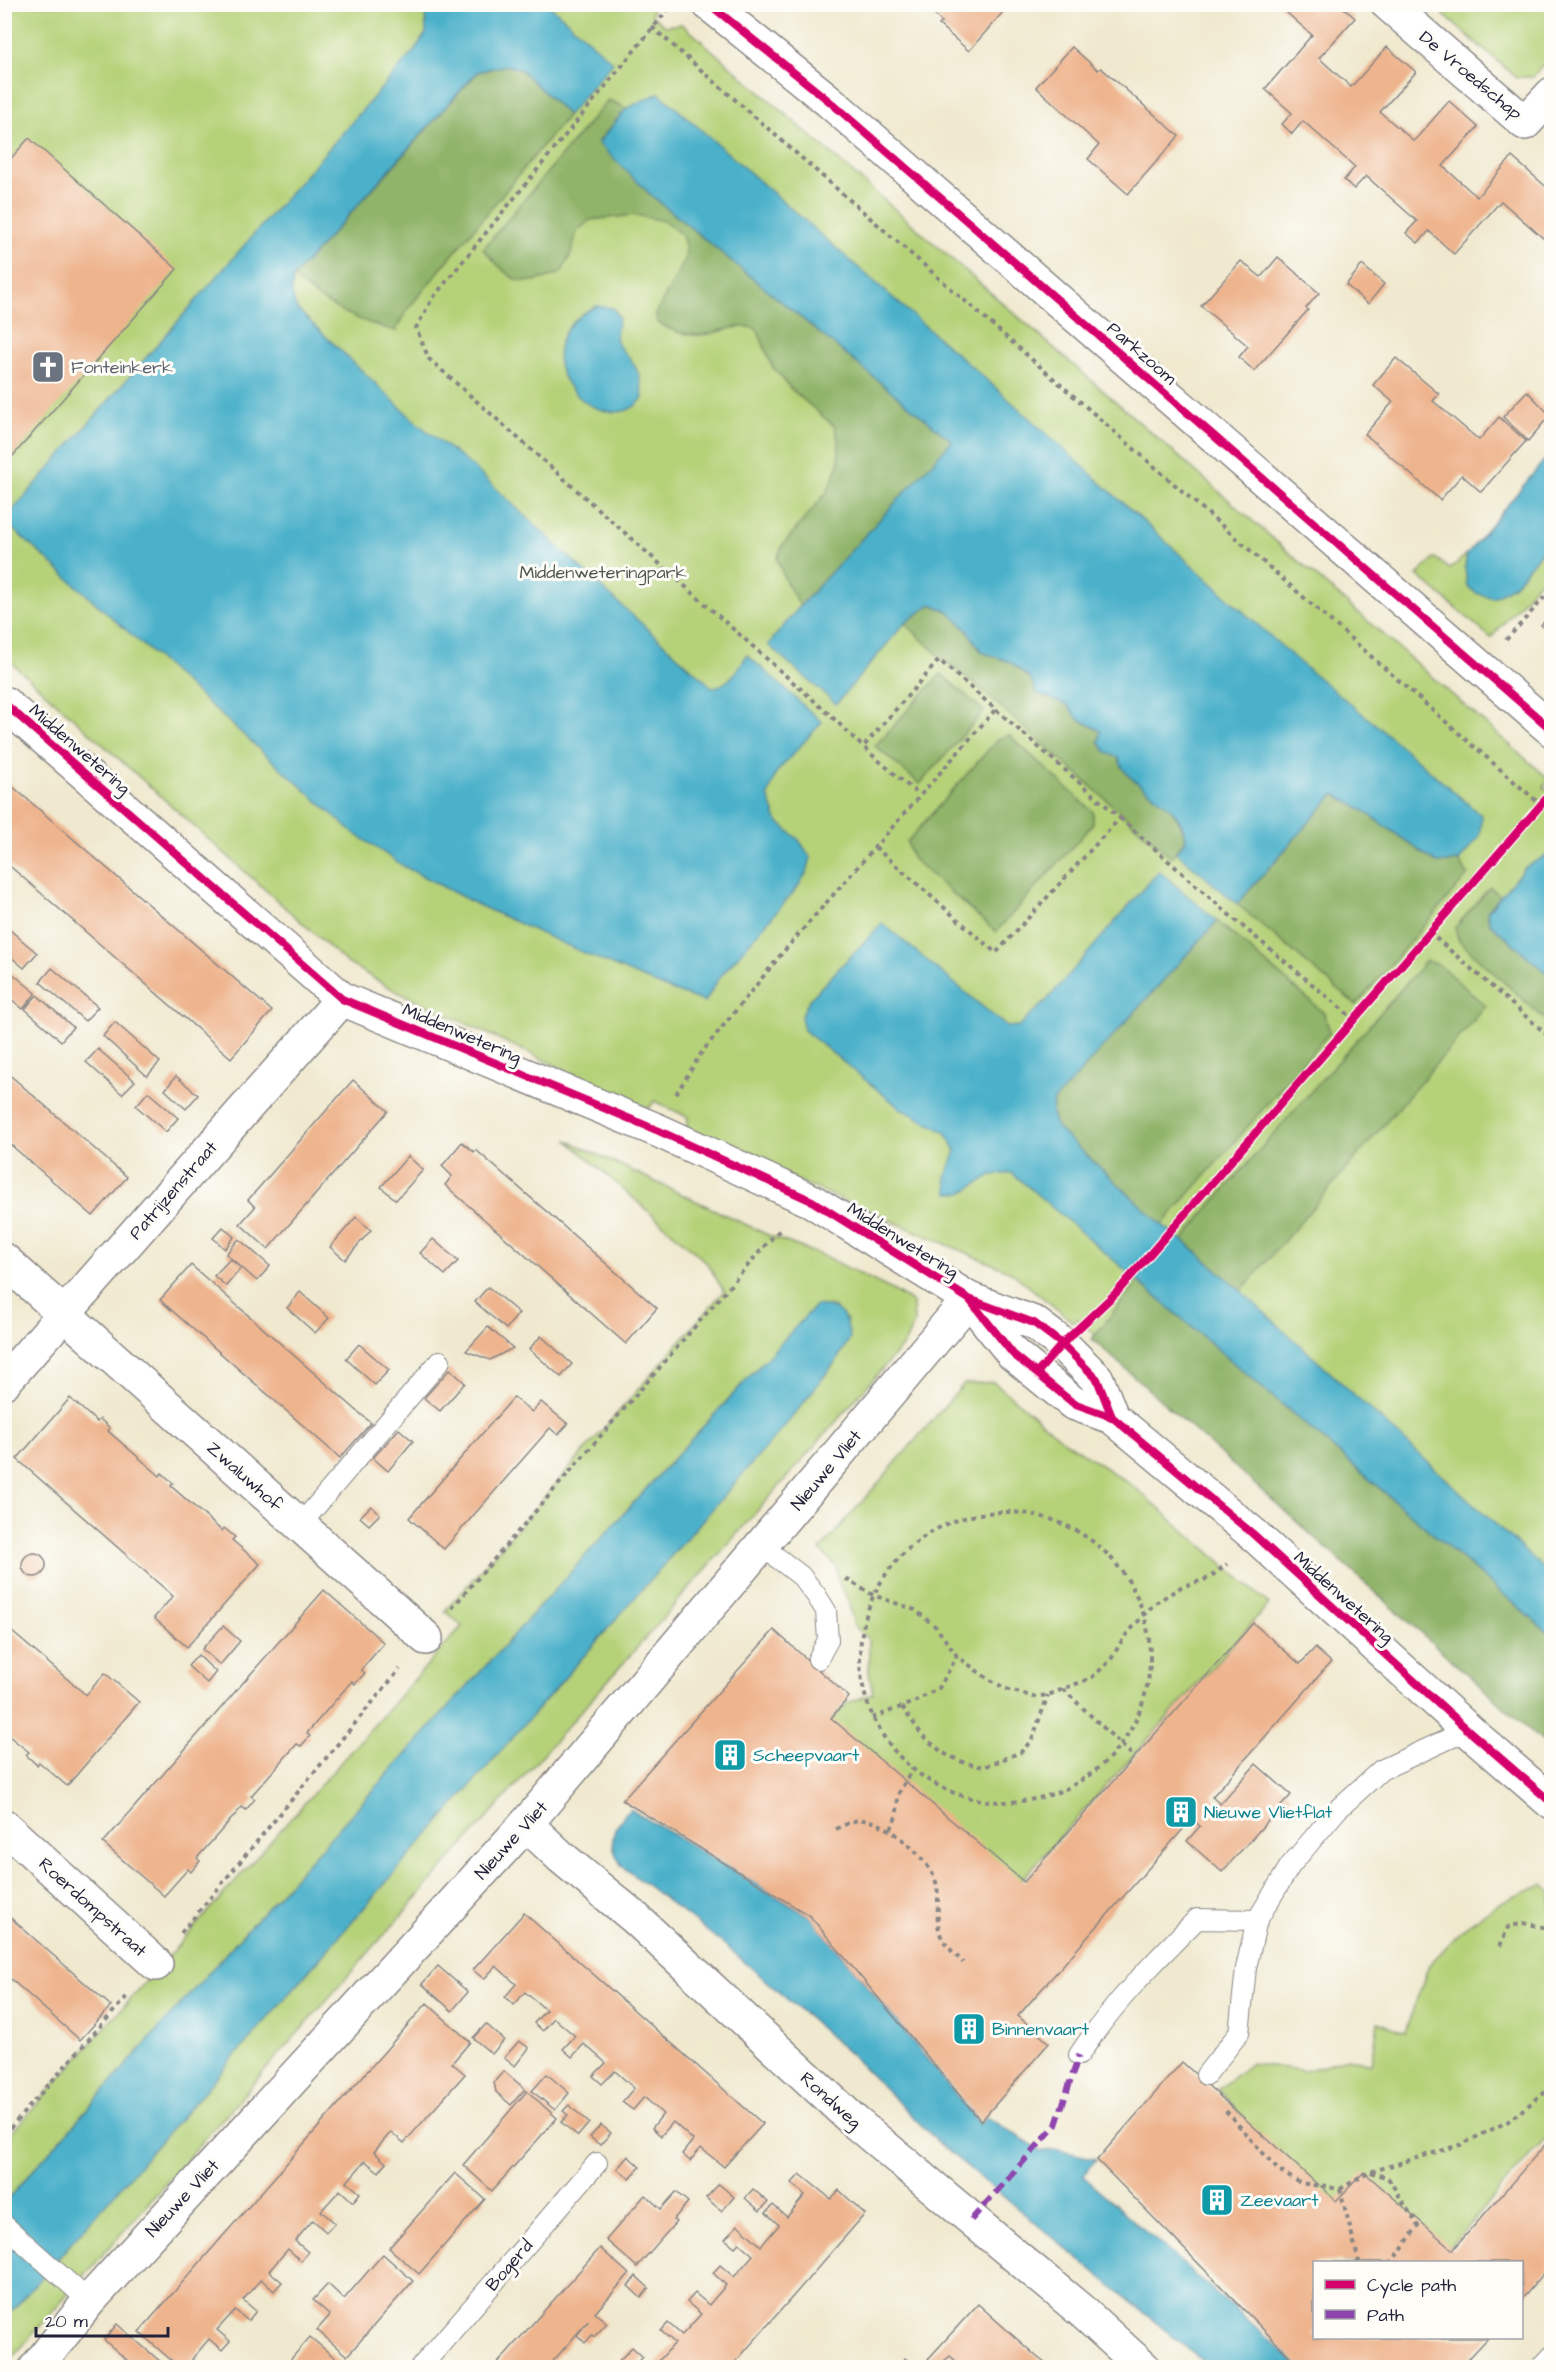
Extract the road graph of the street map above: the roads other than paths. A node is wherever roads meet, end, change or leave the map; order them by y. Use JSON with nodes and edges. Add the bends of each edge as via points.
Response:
{"nodes":[{"id":1,"x":709,"y":4,"type":"edge"},
{"id":2,"x":1388,"y":4,"type":"edge"},
{"id":3,"x":1551,"y":94,"type":"edge"},
{"id":4,"x":4,"y":703,"type":"edge"},
{"id":5,"x":1551,"y":730,"type":"edge"},
{"id":6,"x":342,"y":999,"type":"junction"},
{"id":7,"x":4,"y":1260,"type":"edge"},
{"id":8,"x":969,"y":1299,"type":"junction"},
{"id":9,"x":65,"y":1314,"type":"junction"},
{"id":10,"x":440,"y":1361,"type":"dead end"},
{"id":11,"x":4,"y":1382,"type":"edge"},
{"id":12,"x":300,"y":1525,"type":"junction"},
{"id":13,"x":762,"y":1546,"type":"junction"},
{"id":14,"x":426,"y":1638,"type":"dead end"},
{"id":15,"x":818,"y":1659,"type":"dead end"},
{"id":16,"x":1468,"y":1730,"type":"junction"},
{"id":17,"x":1551,"y":1803,"type":"edge"},
{"id":18,"x":526,"y":1824,"type":"junction"},
{"id":19,"x":4,"y":1826,"type":"edge"},
{"id":20,"x":1257,"y":1920,"type":"junction"},
{"id":21,"x":156,"y":1964,"type":"dead end"},
{"id":22,"x":1078,"y":2055,"type":"dead end"},
{"id":23,"x":1206,"y":2074,"type":"dead end"},
{"id":24,"x":597,"y":2163,"type":"dead end"},
{"id":25,"x":4,"y":2225,"type":"edge"},
{"id":26,"x":88,"y":2301,"type":"junction"},
{"id":27,"x":1551,"y":2356,"type":"edge"},
{"id":28,"x":36,"y":2367,"type":"edge"},
{"id":29,"x":420,"y":2367,"type":"edge"},
{"id":30,"x":1143,"y":2367,"type":"edge"},
{"id":31,"x":1541,"y":2367,"type":"edge"}],
"edges":[{"from":1,"to":5,"type":"street","name":"Parkzoom","via":[[829,100]]},
{"from":2,"to":3,"type":"street","name":"De Vroedschap","via":[[1525,123]]},
{"from":4,"to":6,"type":"street","name":"Middenwetering"},
{"from":6,"to":8,"type":"street","name":"Middenwetering","via":[[659,1131],[812,1201]]},
{"from":6,"to":9,"type":"street","name":"Patrijzenstraat"},
{"from":7,"to":9,"type":"street","name":"Zwaluwhof"},
{"from":8,"to":13,"type":"street","name":"Nieuwe Vliet"},
{"from":8,"to":16,"type":"street","name":"Middenwetering","via":[[1013,1354],[1073,1403],[1112,1417],[1253,1534]]},
{"from":9,"to":11,"type":"street","name":"Patrijzenstraat"},
{"from":9,"to":12,"type":"street","name":"Zwaluwhof"},
{"from":10,"to":12,"type":"lane"},
{"from":12,"to":14,"type":"street","name":"Zwaluwhof"},
{"from":13,"to":15,"type":"lane","via":[[801,1576],[826,1611],[828,1640]]},
{"from":13,"to":18,"type":"street","name":"Nieuwe Vliet"},
{"from":16,"to":17,"type":"street","name":"Middenwetering"},
{"from":16,"to":20,"type":"lane","via":[[1381,1770],[1337,1810],[1290,1866]]},
{"from":18,"to":26,"type":"street","name":"Nieuwe Vliet"},
{"from":18,"to":30,"type":"street","name":"Rondweg","via":[[634,1917],[855,2122]]},
{"from":19,"to":21,"type":"street","name":"Roerdompstraat"},
{"from":20,"to":22,"type":"lane","via":[[1197,1919],[1136,1979]]},
{"from":20,"to":23,"type":"lane","via":[[1246,1968],[1239,2033]]},
{"from":24,"to":29,"type":"lane","name":"Bogerd"},
{"from":25,"to":26,"type":"lane"},
{"from":26,"to":28,"type":"street","name":"Nieuwe Vliet"},
{"from":27,"to":31,"type":"lane"}]}
